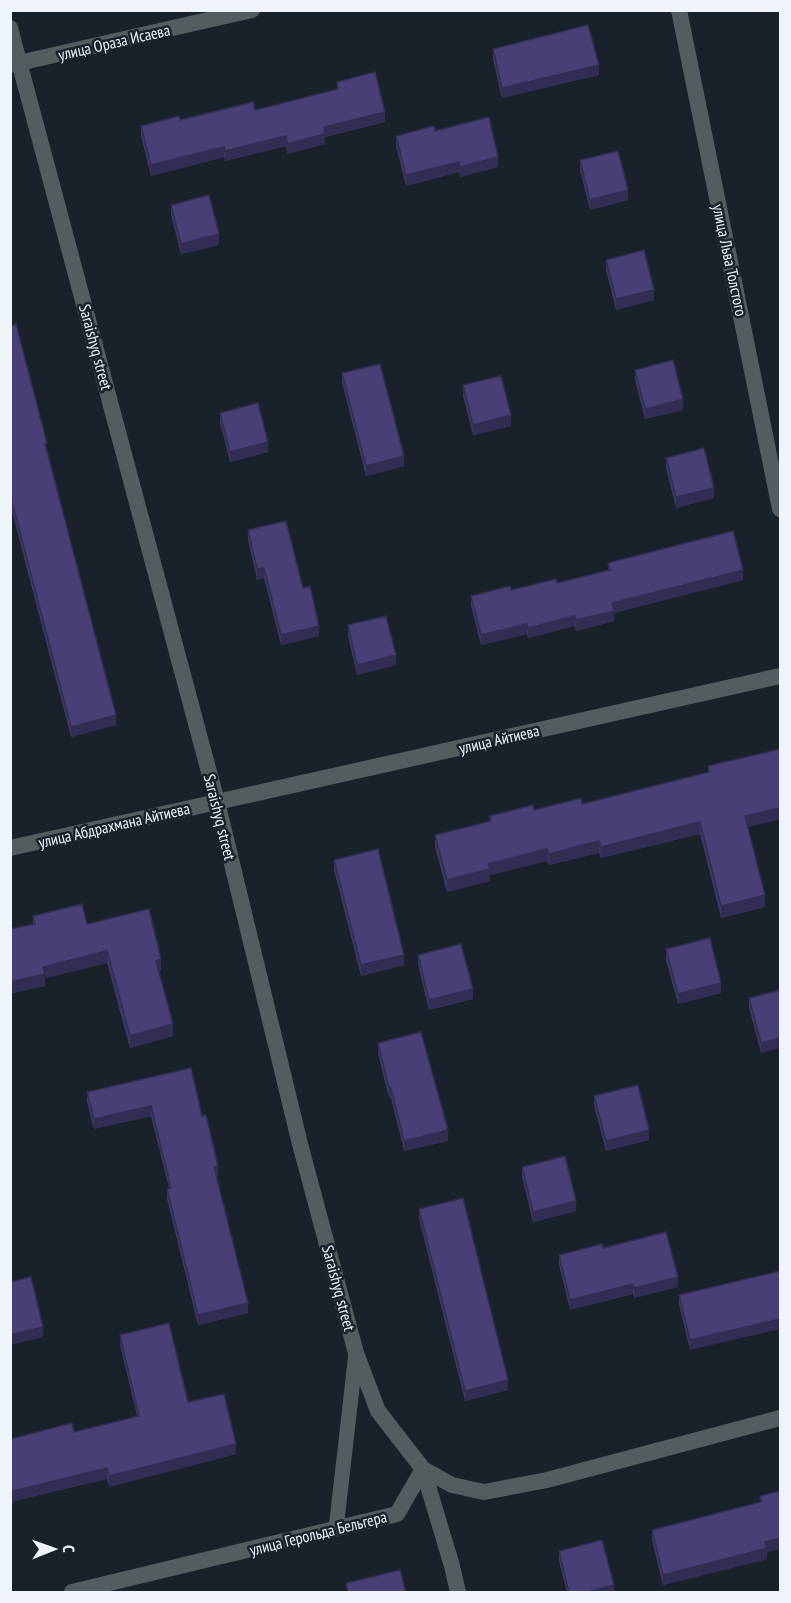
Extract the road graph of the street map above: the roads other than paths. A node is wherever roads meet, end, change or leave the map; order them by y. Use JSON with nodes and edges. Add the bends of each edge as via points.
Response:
{"nodes":[{"id":1,"x":252,"y":10,"type":"edge"},
{"id":2,"x":679,"y":10,"type":"edge"},
{"id":3,"x":10,"y":28,"type":"edge"},
{"id":4,"x":15,"y":64,"type":"edge"},
{"id":5,"x":780,"y":509,"type":"edge"},
{"id":6,"x":780,"y":676,"type":"edge"},
{"id":7,"x":217,"y":802,"type":"junction"},
{"id":8,"x":10,"y":848,"type":"edge"},
{"id":9,"x":356,"y":1353,"type":"junction"},
{"id":10,"x":780,"y":1418,"type":"edge"},
{"id":11,"x":423,"y":1469,"type":"junction"},
{"id":12,"x":336,"y":1528,"type":"junction"},
{"id":13,"x":72,"y":1593,"type":"edge"},
{"id":14,"x":458,"y":1593,"type":"edge"}],
"edges":[{"from":1,"to":4,"type":"street","name":"улица Ораза Исаева"},
{"from":2,"to":5,"type":"street","name":"улица Льва Толстого"},
{"from":3,"to":4,"type":"street","name":"Saraishyq street"},
{"from":4,"to":7,"type":"street","name":"Saraishyq street"},
{"from":6,"to":7,"type":"street","name":"улица Айтиева"},
{"from":7,"to":8,"type":"street","name":"улица Абдрахмана Айтиева"},
{"from":7,"to":9,"type":"street","name":"Saraishyq street","via":[[300,1144]]},
{"from":9,"to":11,"type":"street","name":"Saraishyq street","via":[[378,1410]]},
{"from":9,"to":12,"type":"lane"},
{"from":10,"to":11,"type":"street","via":[[547,1480],[484,1492],[452,1485]]},
{"from":11,"to":12,"type":"street","name":"улица Герольда Бельгера","via":[[397,1514]]},
{"from":11,"to":14,"type":"street","name":"Saraishyq street"},
{"from":12,"to":13,"type":"street","name":"улица Герольда Бельгера"}]}
